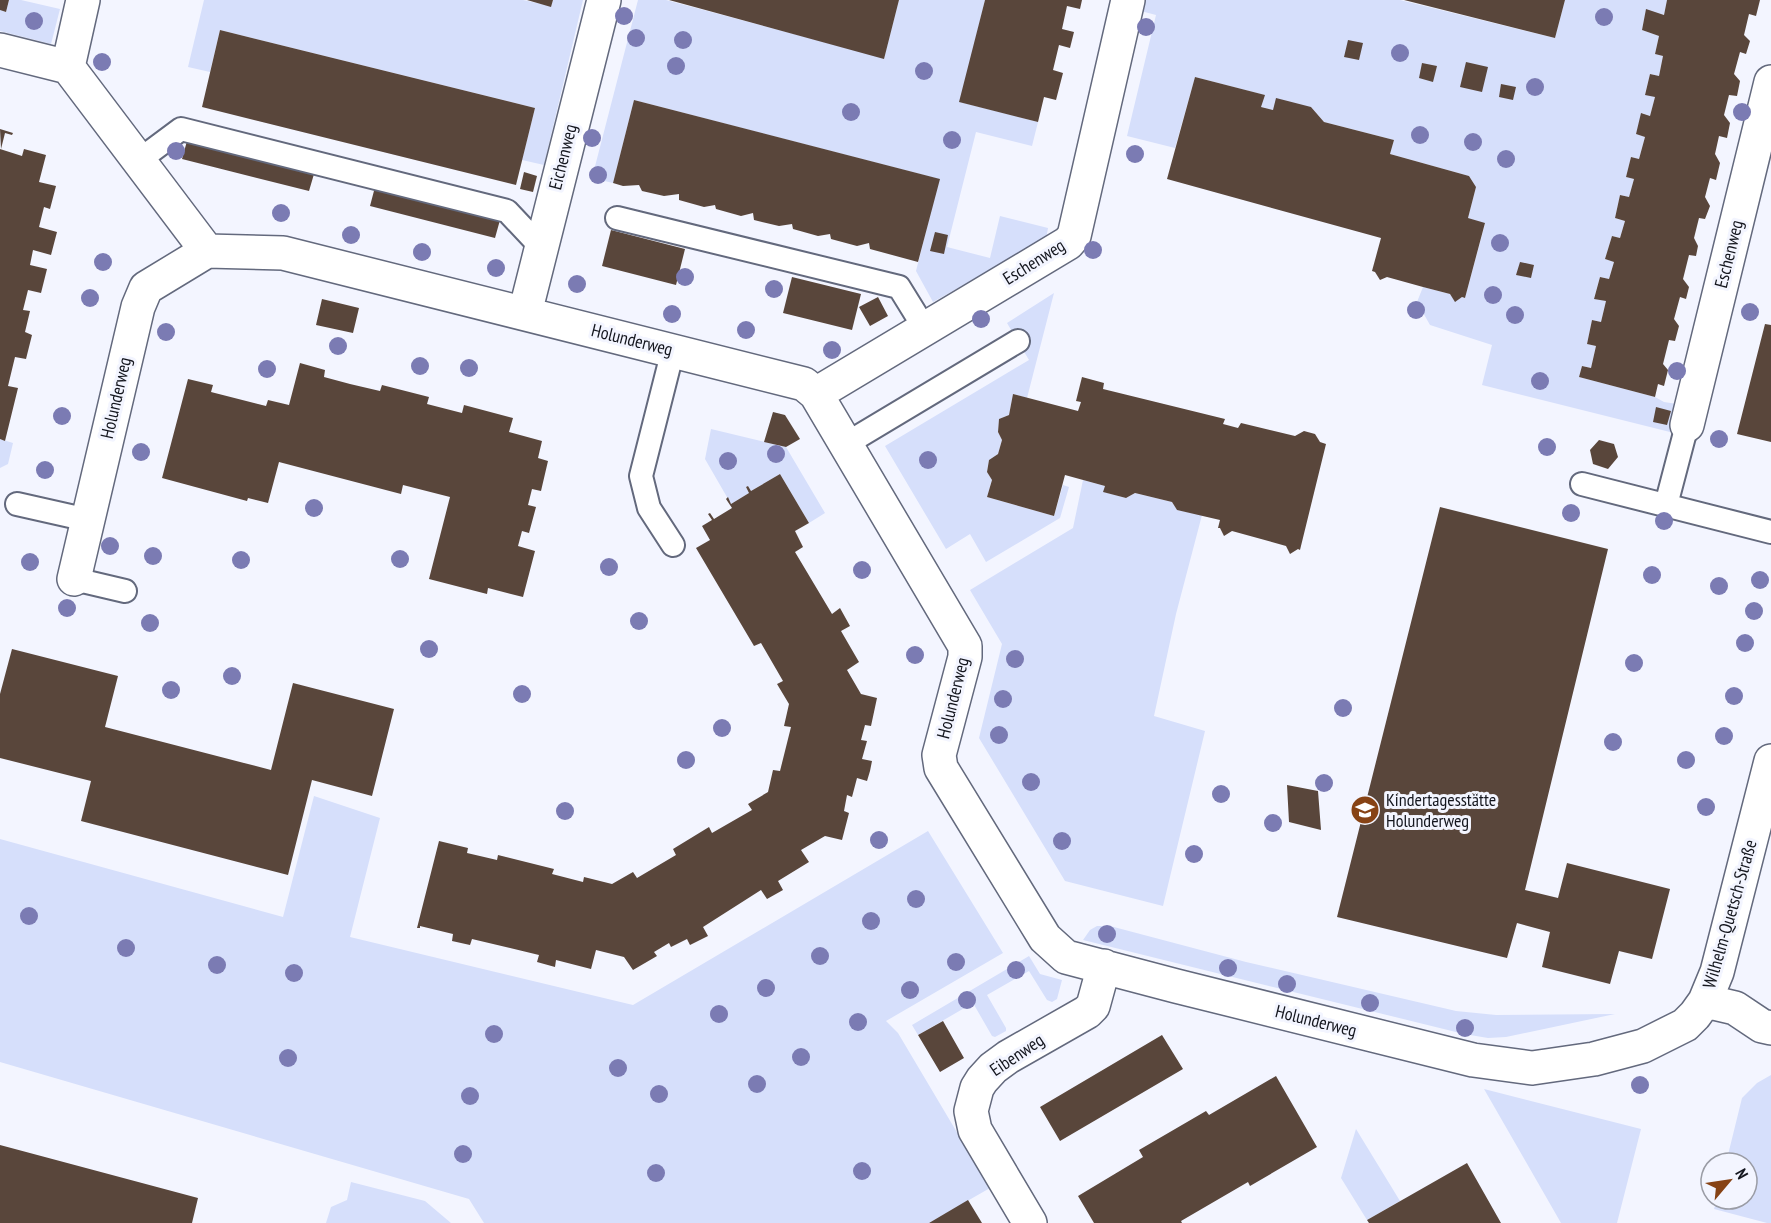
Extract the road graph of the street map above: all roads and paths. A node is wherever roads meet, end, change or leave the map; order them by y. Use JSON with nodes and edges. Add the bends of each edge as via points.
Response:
{"nodes":[{"id":1,"x":83,"y":0,"type":"edge"},
{"id":2,"x":603,"y":0,"type":"edge"},
{"id":3,"x":1128,"y":0,"type":"edge"},
{"id":4,"x":0,"y":50,"type":"edge"},
{"id":5,"x":68,"y":67,"type":"junction"},
{"id":6,"x":1771,"y":82,"type":"edge"},
{"id":7,"x":138,"y":161,"type":"junction"},
{"id":8,"x":617,"y":218,"type":"dead end"},
{"id":9,"x":540,"y":246,"type":"junction"},
{"id":10,"x":207,"y":250,"type":"junction"},
{"id":11,"x":525,"y":314,"type":"junction"},
{"id":12,"x":925,"y":329,"type":"junction"},
{"id":13,"x":1018,"y":341,"type":"dead end"},
{"id":14,"x":673,"y":350,"type":"junction"},
{"id":15,"x":816,"y":394,"type":"junction"},
{"id":16,"x":1687,"y":425,"type":"joint"},
{"id":17,"x":846,"y":444,"type":"junction"},
{"id":18,"x":1582,"y":484,"type":"dead end"},
{"id":19,"x":17,"y":504,"type":"dead end"},
{"id":20,"x":1666,"y":505,"type":"junction"},
{"id":21,"x":88,"y":520,"type":"junction"},
{"id":22,"x":1771,"y":532,"type":"edge"},
{"id":23,"x":673,"y":545,"type":"dead end"},
{"id":24,"x":74,"y":579,"type":"joint"},
{"id":25,"x":125,"y":591,"type":"dead end"},
{"id":26,"x":1771,"y":761,"type":"edge"},
{"id":27,"x":1104,"y":966,"type":"junction"},
{"id":28,"x":1695,"y":1013,"type":"junction"},
{"id":29,"x":1771,"y":1028,"type":"edge"},
{"id":30,"x":1030,"y":1223,"type":"edge"}],
"edges":[{"from":1,"to":5,"type":"street"},
{"from":2,"to":9,"type":"street","name":"Eichenweg"},
{"from":3,"to":12,"type":"street","name":"Eschenweg","via":[[1074,236]]},
{"from":4,"to":5,"type":"street"},
{"from":5,"to":7,"type":"street"},
{"from":6,"to":16,"type":"street","name":"Eschenweg"},
{"from":7,"to":9,"type":"lane","via":[[181,129],[507,211]]},
{"from":7,"to":10,"type":"street"},
{"from":8,"to":12,"type":"lane","via":[[899,287]]},
{"from":9,"to":11,"type":"street","name":"Eichenweg"},
{"from":10,"to":11,"type":"street","name":"Holunderweg","via":[[283,253]]},
{"from":10,"to":21,"type":"street","name":"Holunderweg","via":[[146,288],[138,307]]},
{"from":11,"to":14,"type":"street","name":"Holunderweg"},
{"from":12,"to":15,"type":"street","name":"Eschenweg"},
{"from":13,"to":17,"type":"lane"},
{"from":14,"to":15,"type":"street","name":"Holunderweg","via":[[804,384]]},
{"from":14,"to":23,"type":"lane","via":[[641,476],[649,508]]},
{"from":15,"to":17,"type":"street","name":"Holunderweg"},
{"from":16,"to":20,"type":"lane"},
{"from":17,"to":27,"type":"street","name":"Holunderweg","via":[[965,646],[939,755],[941,768],[1045,938],[1065,957]]},
{"from":18,"to":20,"type":"lane"},
{"from":19,"to":21,"type":"lane"},
{"from":20,"to":22,"type":"lane"},
{"from":21,"to":24,"type":"street","name":"Holunderweg"},
{"from":24,"to":25,"type":"lane"},
{"from":26,"to":28,"type":"street","name":"Wilhelm-Quetsch-Straße","via":[[1717,972]]},
{"from":27,"to":28,"type":"street","name":"Holunderweg","via":[[1473,1060],[1532,1068],[1594,1059],[1643,1046]]},
{"from":27,"to":30,"type":"street","name":"Eibenweg","via":[[1093,1006],[1087,1012],[1008,1057],[977,1088],[971,1111],[975,1130]]},
{"from":28,"to":29,"type":"street","via":[[1735,1008]]}]}
